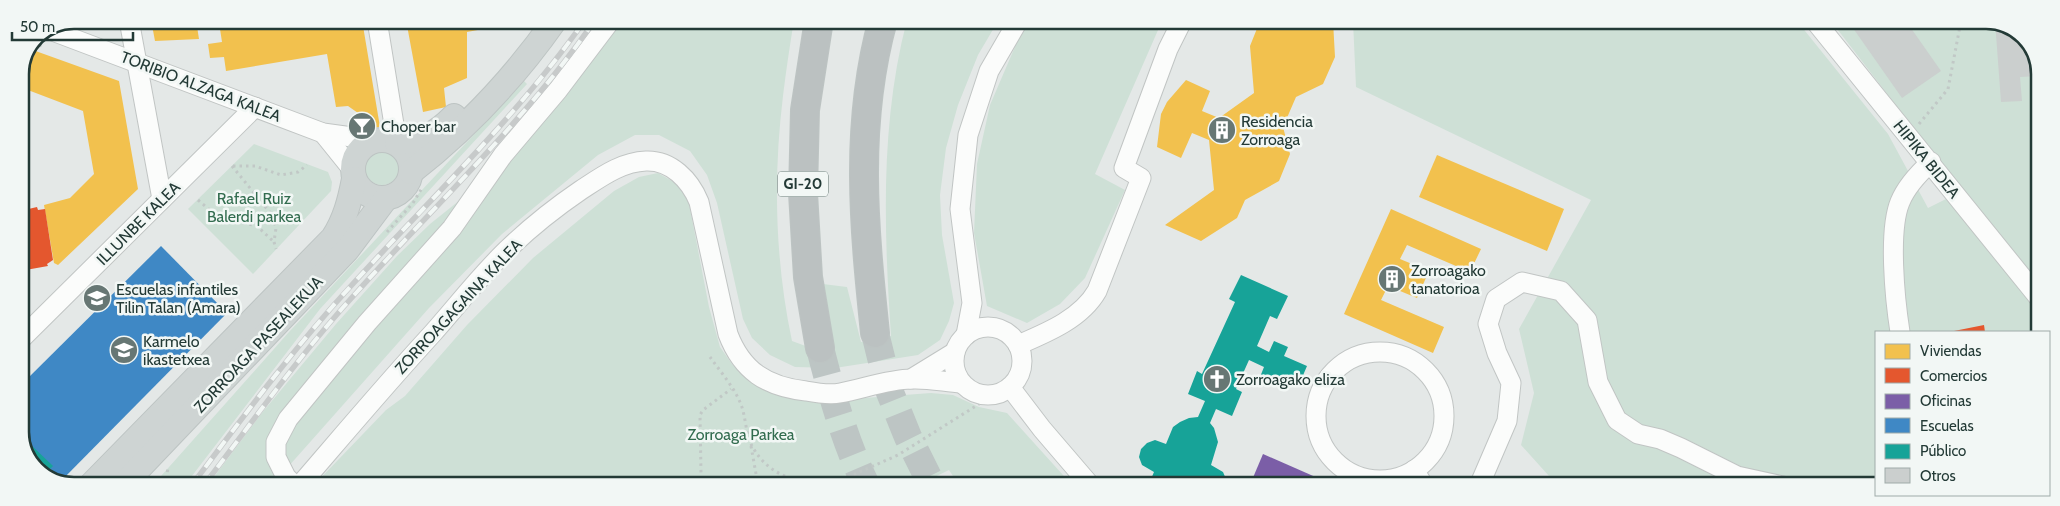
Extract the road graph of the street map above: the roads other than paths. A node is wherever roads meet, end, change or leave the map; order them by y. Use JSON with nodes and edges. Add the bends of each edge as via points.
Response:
{"nodes":[{"id":1,"x":131,"y":29,"type":"edge"},
{"id":2,"x":378,"y":29,"type":"edge"},
{"id":3,"x":530,"y":29,"type":"edge"},
{"id":4,"x":548,"y":29,"type":"edge"},
{"id":5,"x":604,"y":29,"type":"edge"},
{"id":6,"x":818,"y":29,"type":"edge"},
{"id":7,"x":881,"y":29,"type":"edge"},
{"id":8,"x":1013,"y":29,"type":"edge"},
{"id":9,"x":1178,"y":29,"type":"edge"},
{"id":10,"x":1822,"y":29,"type":"edge"},
{"id":11,"x":56,"y":32,"type":"edge"},
{"id":12,"x":136,"y":63,"type":"junction"},
{"id":13,"x":255,"y":107,"type":"junction"},
{"id":14,"x":323,"y":133,"type":"junction"},
{"id":15,"x":386,"y":142,"type":"junction"},
{"id":16,"x":1930,"y":162,"type":"junction"},
{"id":17,"x":411,"y":172,"type":"junction"},
{"id":18,"x":353,"y":174,"type":"junction"},
{"id":19,"x":386,"y":198,"type":"junction"},
{"id":20,"x":162,"y":199,"type":"junction"},
{"id":21,"x":2031,"y":288,"type":"edge"},
{"id":22,"x":972,"y":303,"type":"junction"},
{"id":23,"x":994,"y":328,"type":"junction"},
{"id":24,"x":29,"y":331,"type":"edge"},
{"id":25,"x":1900,"y":331,"type":"edge"},
{"id":26,"x":875,"y":333,"type":"tunnel mouth"},
{"id":27,"x":966,"y":335,"type":"junction"},
{"id":28,"x":1018,"y":346,"type":"junction"},
{"id":29,"x":820,"y":348,"type":"tunnel mouth"},
{"id":30,"x":955,"y":352,"type":"junction"},
{"id":31,"x":911,"y":379,"type":"junction"},
{"id":32,"x":961,"y":383,"type":"junction"},
{"id":33,"x":1010,"y":387,"type":"junction"},
{"id":34,"x":110,"y":465,"type":"junction"},
{"id":35,"x":91,"y":477,"type":"edge"},
{"id":36,"x":99,"y":477,"type":"edge"},
{"id":37,"x":132,"y":477,"type":"edge"},
{"id":38,"x":286,"y":477,"type":"edge"},
{"id":39,"x":307,"y":477,"type":"edge"},
{"id":40,"x":1082,"y":477,"type":"edge"},
{"id":41,"x":1361,"y":477,"type":"edge"},
{"id":42,"x":1419,"y":477,"type":"edge"},
{"id":43,"x":1483,"y":477,"type":"edge"},
{"id":44,"x":1742,"y":477,"type":"edge"}],
"edges":[{"from":1,"to":12,"type":"street"},
{"from":2,"to":15,"type":"street"},
{"from":3,"to":15,"type":"main road","via":[[441,129],[428,138]]},
{"from":4,"to":17,"type":"main road","via":[[474,118]]},
{"from":5,"to":38,"type":"street","via":[[503,155],[452,228],[367,323],[288,419],[276,442],[276,457]]},
{"from":6,"to":29,"type":"highway","number":"GI-20","via":[[805,110],[803,194],[808,278]]},
{"from":7,"to":26,"type":"highway","via":[[865,112],[863,170]]},
{"from":8,"to":22,"type":"street","via":[[989,71],[968,135],[960,209]]},
{"from":9,"to":28,"type":"street","via":[[1124,168],[1141,178],[1097,291],[1091,301],[1052,331]]},
{"from":10,"to":16,"type":"street","name":"HIPIKA BIDEA"},
{"from":11,"to":12,"type":"street","name":"TORIBIO ALZAGA KALEA"},
{"from":12,"to":13,"type":"street","name":"TORIBIO ALZAGA KALEA"},
{"from":12,"to":20,"type":"street"},
{"from":13,"to":14,"type":"street","name":"TORIBIO ALZAGA KALEA"},
{"from":13,"to":20,"type":"street","name":"ILLUNBE KALEA"},
{"from":14,"to":15,"type":"street","name":"TORIBIO ALZAGA KALEA"},
{"from":14,"to":18,"type":"street"},
{"from":15,"to":17,"type":"main road","via":[[404,148]]},
{"from":15,"to":18,"type":"main road","via":[[365,144],[354,160]]},
{"from":16,"to":21,"type":"street","name":"HIPIKA BIDEA"},
{"from":16,"to":25,"type":"street","via":[[1900,201],[1896,217],[1895,299]]},
{"from":17,"to":19,"type":"main road","via":[[403,189]]},
{"from":18,"to":19,"type":"main road","via":[[359,188],[366,194]]},
{"from":18,"to":34,"type":"main road","name":"ZORROAGA PASEALEKUA","via":[[347,210],[333,238]]},
{"from":19,"to":37,"type":"main road","name":"ZORROAGA PASEALEKUA","via":[[346,250]]},
{"from":20,"to":24,"type":"street","name":"ILLUNBE KALEA"},
{"from":22,"to":23,"type":"street"},
{"from":22,"to":27,"type":"street"},
{"from":23,"to":27,"type":"street","via":[[984,327]]},
{"from":23,"to":28,"type":"street","via":[[1004,331]]},
{"from":27,"to":30,"type":"street"},
{"from":28,"to":33,"type":"street","via":[[1022,368]]},
{"from":30,"to":31,"type":"street","name":"ZORROAGAGAINA KALEA"},
{"from":30,"to":32,"type":"street","via":[[954,368]]},
{"from":31,"to":32,"type":"street","name":"ZORROAGAGAINA KALEA"},
{"from":31,"to":39,"type":"street","name":"ZORROAGAGAINA KALEA","via":[[838,393],[816,393],[771,384],[754,373],[742,363],[728,334],[699,202],[693,188],[682,175],[666,165],[647,161],[607,172],[509,248]]},
{"from":32,"to":33,"type":"street","via":[[983,395],[993,395]]},
{"from":33,"to":40,"type":"street"},
{"from":34,"to":35,"type":"main road","name":"ZORROAGA PASEALEKUA"},
{"from":34,"to":36,"type":"main road","name":"ZORROAGA PASEALEKUA"},
{"from":41,"to":42,"type":"street","via":[[1340,467],[1329,456],[1320,442],[1315,411],[1325,381],[1335,369],[1362,354],[1377,351],[1392,352],[1420,365],[1438,389],[1443,404],[1443,426]]},
{"from":43,"to":44,"type":"street","via":[[1507,421],[1511,383],[1488,324],[1496,299],[1522,282],[1561,291],[1587,320],[1598,382],[1617,420],[1638,434],[1660,439]]}]}
